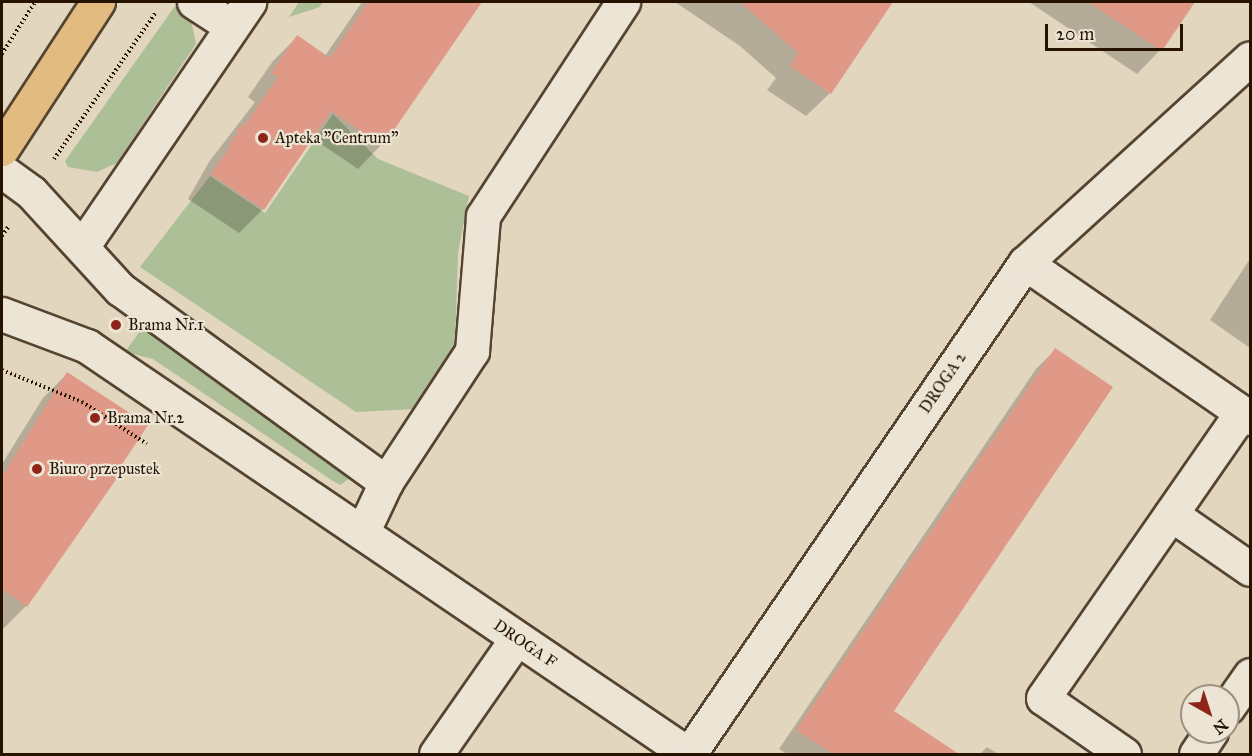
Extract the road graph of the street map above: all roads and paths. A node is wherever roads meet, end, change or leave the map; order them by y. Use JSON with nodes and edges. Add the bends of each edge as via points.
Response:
{"nodes":[{"id":1,"x":35,"y":2,"type":"edge"},
{"id":2,"x":98,"y":2,"type":"edge"},
{"id":3,"x":163,"y":2,"type":"edge"},
{"id":4,"x":194,"y":2,"type":"edge"},
{"id":5,"x":623,"y":2,"type":"edge"},
{"id":6,"x":240,"y":14,"type":"edge"},
{"id":7,"x":2,"y":54,"type":"edge"},
{"id":8,"x":1251,"y":58,"type":"edge"},
{"id":9,"x":2,"y":149,"type":"edge"},
{"id":10,"x":2,"y":171,"type":"edge"},
{"id":11,"x":31,"y":192,"type":"junction"},
{"id":12,"x":2,"y":236,"type":"edge"},
{"id":13,"x":82,"y":247,"type":"junction"},
{"id":14,"x":1025,"y":263,"type":"junction"},
{"id":15,"x":2,"y":314,"type":"edge"},
{"id":16,"x":2,"y":370,"type":"edge"},
{"id":17,"x":1246,"y":415,"type":"edge"},
{"id":18,"x":147,"y":444,"type":"dead end"},
{"id":19,"x":386,"y":482,"type":"junction"},
{"id":20,"x":1171,"y":514,"type":"junction"},
{"id":21,"x":362,"y":533,"type":"junction"},
{"id":22,"x":1251,"y":569,"type":"edge"},
{"id":23,"x":517,"y":638,"type":"junction"},
{"id":24,"x":1251,"y":675,"type":"edge"},
{"id":25,"x":1240,"y":690,"type":"edge"},
{"id":26,"x":436,"y":754,"type":"edge"},
{"id":27,"x":689,"y":754,"type":"edge"},
{"id":28,"x":1124,"y":754,"type":"edge"}],
"edges":[{"from":1,"to":7,"type":"path"},
{"from":2,"to":9,"type":"main road"},
{"from":3,"to":11,"type":"path"},
{"from":4,"to":6,"type":"lane"},
{"from":5,"to":19,"type":"lane","via":[[483,216],[472,351]]},
{"from":6,"to":13,"type":"lane"},
{"from":8,"to":14,"type":"lane","name":"DROGA 2"},
{"from":10,"to":11,"type":"lane"},
{"from":11,"to":12,"type":"path"},
{"from":11,"to":13,"type":"lane"},
{"from":13,"to":19,"type":"lane","via":[[120,289]]},
{"from":14,"to":17,"type":"lane"},
{"from":14,"to":27,"type":"lane","name":"DROGA 2"},
{"from":15,"to":21,"type":"lane","name":"DROGA F","via":[[87,346]]},
{"from":16,"to":18,"type":"path","via":[[82,402]]},
{"from":17,"to":20,"type":"lane"},
{"from":19,"to":21,"type":"lane"},
{"from":20,"to":22,"type":"lane"},
{"from":20,"to":28,"type":"lane","via":[[1043,698]]},
{"from":21,"to":23,"type":"lane","name":"DROGA F"},
{"from":23,"to":26,"type":"lane"},
{"from":23,"to":27,"type":"lane","name":"DROGA F"},
{"from":24,"to":25,"type":"lane"}]}
